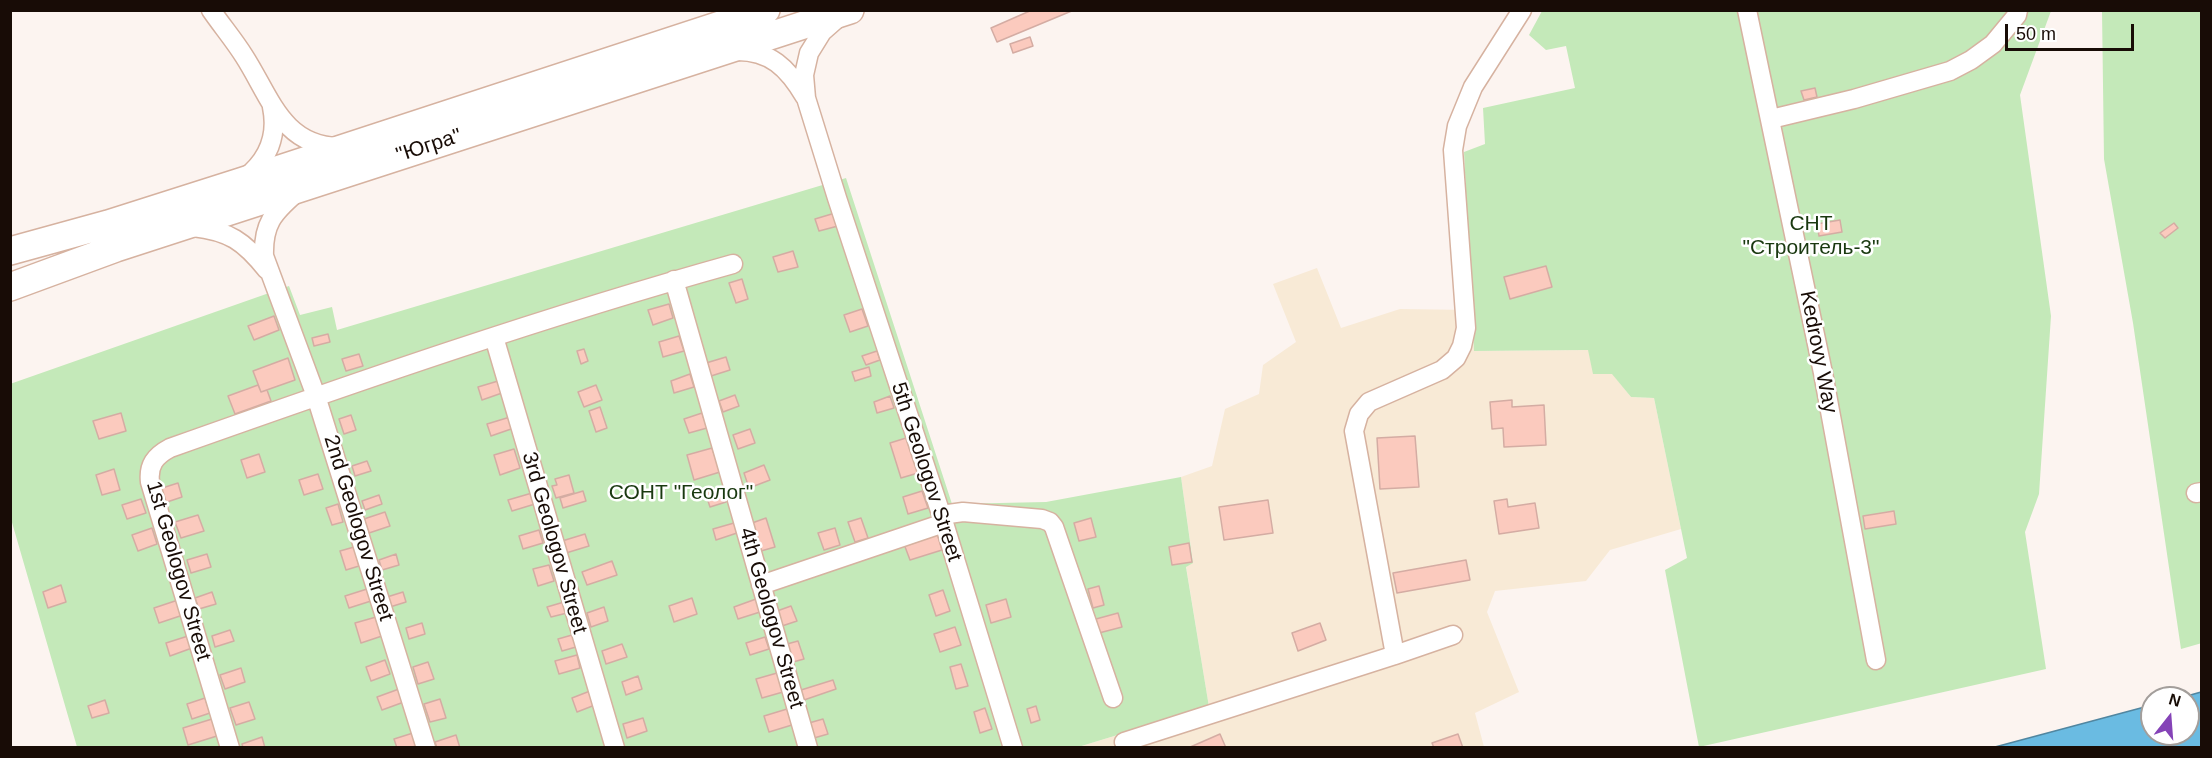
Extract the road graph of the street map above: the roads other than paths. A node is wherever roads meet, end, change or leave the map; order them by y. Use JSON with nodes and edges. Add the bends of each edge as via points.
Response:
{"nodes":[{"id":1,"x":211,"y":10,"type":"edge"},
{"id":2,"x":766,"y":10,"type":"edge"},
{"id":3,"x":1522,"y":10,"type":"edge"},
{"id":4,"x":1747,"y":10,"type":"edge"},
{"id":5,"x":2018,"y":10,"type":"edge"},
{"id":6,"x":849,"y":11,"type":"edge"},
{"id":7,"x":718,"y":52,"type":"junction"},
{"id":8,"x":806,"y":98,"type":"junction"},
{"id":9,"x":272,"y":106,"type":"junction"},
{"id":10,"x":1771,"y":119,"type":"junction"},
{"id":11,"x":347,"y":148,"type":"junction"},
{"id":12,"x":240,"y":182,"type":"junction"},
{"id":13,"x":305,"y":186,"type":"junction"},
{"id":14,"x":184,"y":226,"type":"junction"},
{"id":15,"x":10,"y":251,"type":"edge"},
{"id":16,"x":733,"y":264,"type":"dead end"},
{"id":17,"x":270,"y":273,"type":"junction"},
{"id":18,"x":674,"y":280,"type":"junction"},
{"id":19,"x":10,"y":287,"type":"edge"},
{"id":20,"x":494,"y":337,"type":"junction"},
{"id":21,"x":316,"y":396,"type":"junction"},
{"id":22,"x":942,"y":519,"type":"junction"},
{"id":23,"x":761,"y":585,"type":"junction"},
{"id":24,"x":1453,"y":635,"type":"dead end"},
{"id":25,"x":1395,"y":655,"type":"junction"},
{"id":26,"x":1876,"y":660,"type":"dead end"},
{"id":27,"x":1113,"y":699,"type":"dead end"},
{"id":28,"x":1124,"y":742,"type":"dead end"},
{"id":29,"x":230,"y":747,"type":"edge"},
{"id":30,"x":426,"y":747,"type":"edge"},
{"id":31,"x":615,"y":747,"type":"edge"},
{"id":32,"x":808,"y":747,"type":"edge"},
{"id":33,"x":1013,"y":747,"type":"edge"}],
"edges":[{"from":1,"to":9,"type":"street","via":[[244,55]]},
{"from":2,"to":11,"type":"highway","name":"\"Югра\""},
{"from":3,"to":25,"type":"street","via":[[1473,87],[1456,126],[1453,150],[1466,327],[1462,346],[1456,358],[1442,370],[1369,402],[1359,414],[1354,430]]},
{"from":4,"to":10,"type":"street","name":"Kedrovy Way"},
{"from":5,"to":10,"type":"street","via":[[1993,44],[1950,71]]},
{"from":6,"to":7,"type":"highway","name":"\"Югра\""},
{"from":6,"to":8,"type":"street","via":[[822,32],[809,53],[804,75]]},
{"from":7,"to":8,"type":"street","via":[[749,51],[773,60],[792,76]]},
{"from":7,"to":13,"type":"highway","name":"\"Югра\""},
{"from":8,"to":22,"type":"street","name":"5th Geologov Street"},
{"from":9,"to":11,"type":"street","via":[[304,139]]},
{"from":9,"to":12,"type":"street","via":[[275,126],[268,152]]},
{"from":10,"to":26,"type":"street","name":"Kedrovy Way"},
{"from":11,"to":12,"type":"highway","name":"\"Югра\""},
{"from":12,"to":15,"type":"highway","name":"\"Югра\""},
{"from":13,"to":14,"type":"highway","name":"\"Югра\""},
{"from":13,"to":17,"type":"street","via":[[281,206],[268,224],[264,256]]},
{"from":14,"to":17,"type":"street","via":[[217,230],[236,238]]},
{"from":14,"to":19,"type":"highway","name":"\"Югра\""},
{"from":16,"to":18,"type":"street","name":"1st Geologov Street"},
{"from":17,"to":21,"type":"street","name":"2nd Geologov Street"},
{"from":18,"to":20,"type":"street","name":"1st Geologov Street"},
{"from":18,"to":23,"type":"street","name":"4th Geologov Street"},
{"from":20,"to":21,"type":"street","name":"1st Geologov Street"},
{"from":20,"to":31,"type":"street","name":"3rd Geologov Street"},
{"from":21,"to":29,"type":"street","name":"1st Geologov Street","via":[[170,448],[158,454],[149,472]]},
{"from":21,"to":30,"type":"street","name":"2nd Geologov Street"},
{"from":22,"to":23,"type":"street"},
{"from":22,"to":27,"type":"street","via":[[963,512],[1050,522]]},
{"from":22,"to":33,"type":"street","name":"5th Geologov Street"},
{"from":23,"to":32,"type":"street","name":"4th Geologov Street"},
{"from":24,"to":25,"type":"street"},
{"from":25,"to":28,"type":"street"}]}
